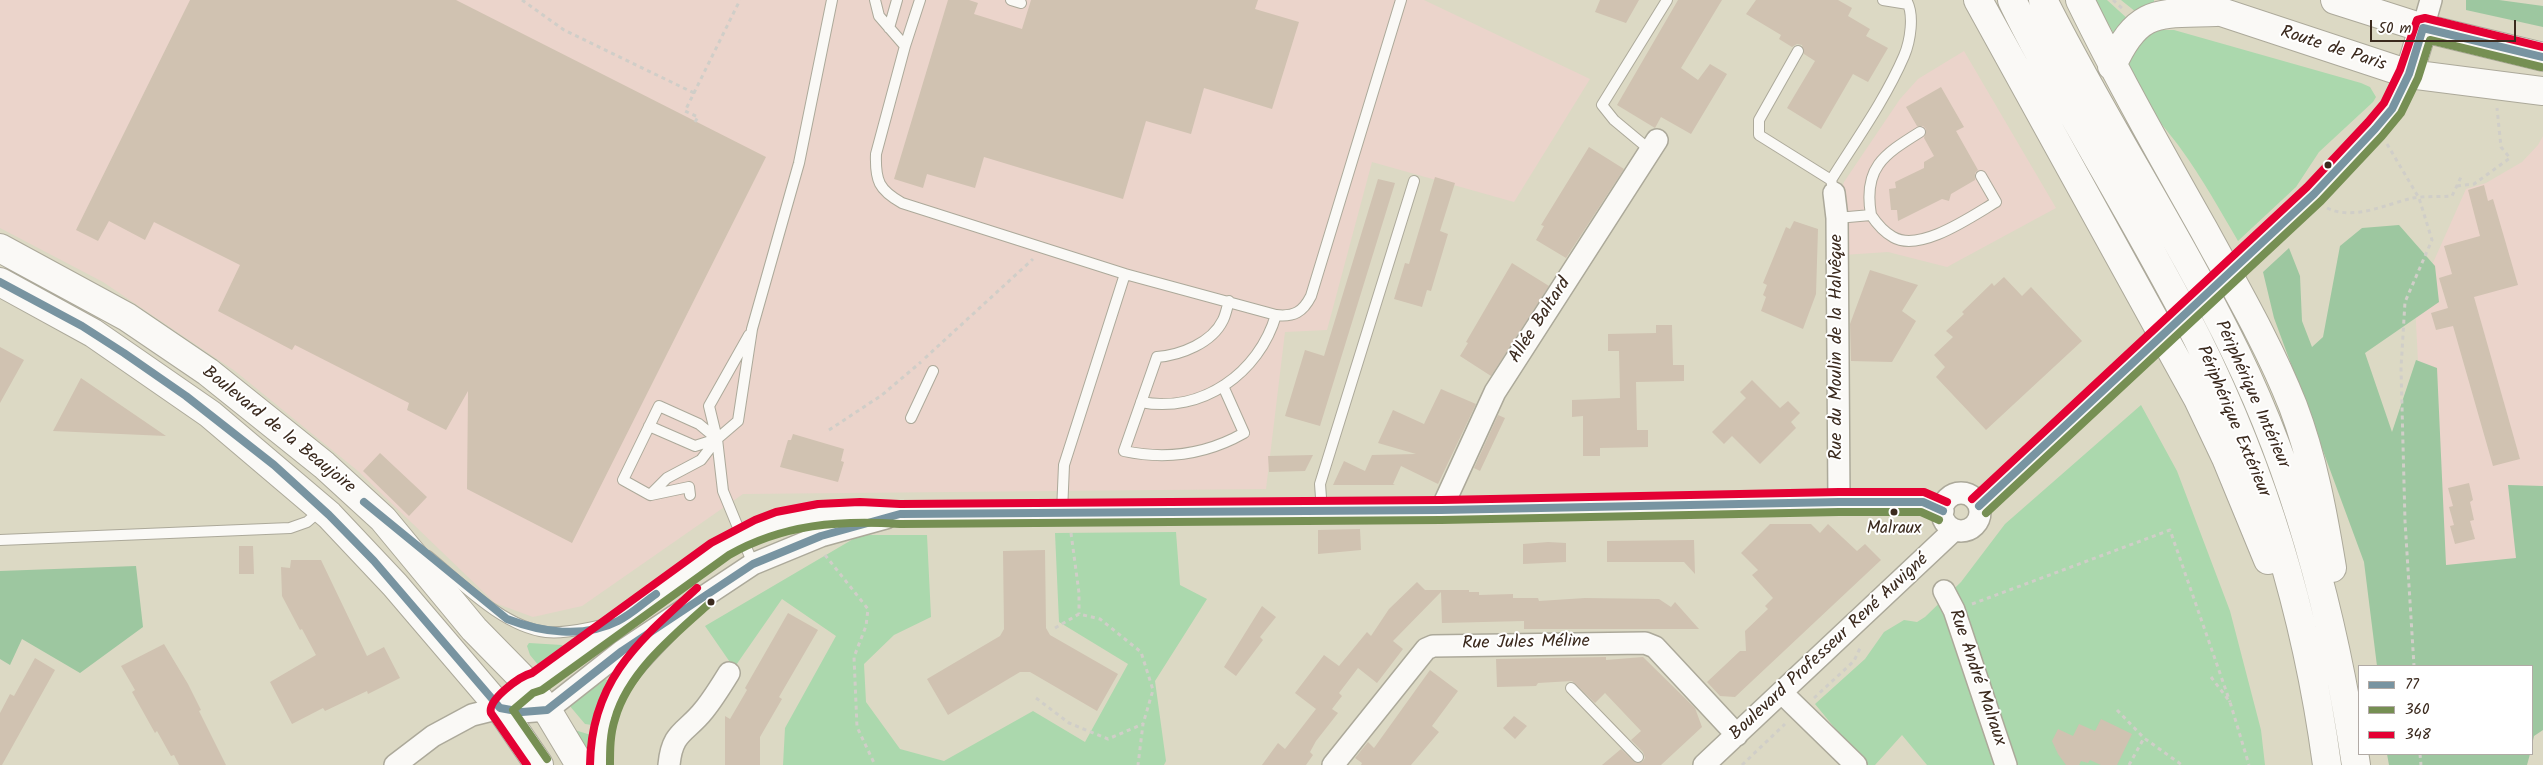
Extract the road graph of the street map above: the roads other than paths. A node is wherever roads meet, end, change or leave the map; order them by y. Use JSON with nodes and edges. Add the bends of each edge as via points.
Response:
{"nodes":[{"id":1,"x":832,"y":0,"type":"edge"},
{"id":2,"x":875,"y":0,"type":"edge"},
{"id":3,"x":897,"y":0,"type":"edge"},
{"id":4,"x":920,"y":0,"type":"edge"},
{"id":5,"x":1401,"y":0,"type":"edge"},
{"id":6,"x":1667,"y":0,"type":"edge"},
{"id":7,"x":1883,"y":0,"type":"edge"},
{"id":8,"x":2012,"y":0,"type":"edge"},
{"id":9,"x":2043,"y":0,"type":"edge"},
{"id":10,"x":2080,"y":0,"type":"edge"},
{"id":11,"x":2186,"y":0,"type":"edge"},
{"id":12,"x":2334,"y":0,"type":"edge"},
{"id":13,"x":2431,"y":0,"type":"edge"},
{"id":14,"x":1978,"y":1,"type":"edge"},
{"id":15,"x":1907,"y":2,"type":"edge"},
{"id":16,"x":2216,"y":12,"type":"junction"},
{"id":17,"x":889,"y":28,"type":"junction"},
{"id":18,"x":2423,"y":28,"type":"junction"},
{"id":19,"x":904,"y":46,"type":"junction"},
{"id":20,"x":1798,"y":51,"type":"dead end"},
{"id":21,"x":2543,"y":57,"type":"edge"},
{"id":22,"x":2112,"y":66,"type":"junction"},
{"id":23,"x":2409,"y":74,"type":"junction"},
{"id":24,"x":2543,"y":91,"type":"edge"},
{"id":25,"x":1920,"y":132,"type":"dead end"},
{"id":26,"x":1653,"y":145,"type":"joint"},
{"id":27,"x":1981,"y":176,"type":"dead end"},
{"id":28,"x":1414,"y":181,"type":"dead end"},
{"id":29,"x":1833,"y":187,"type":"junction"},
{"id":30,"x":1871,"y":216,"type":"junction"},
{"id":31,"x":1837,"y":218,"type":"junction"},
{"id":32,"x":0,"y":248,"type":"edge"},
{"id":33,"x":1126,"y":274,"type":"junction"},
{"id":34,"x":0,"y":282,"type":"edge"},
{"id":35,"x":1229,"y":301,"type":"junction"},
{"id":36,"x":1276,"y":315,"type":"junction"},
{"id":37,"x":752,"y":329,"type":"junction"},
{"id":38,"x":933,"y":371,"type":"dead end"},
{"id":39,"x":1223,"y":386,"type":"junction"},
{"id":40,"x":1141,"y":402,"type":"junction"},
{"id":41,"x":911,"y":418,"type":"dead end"},
{"id":42,"x":649,"y":426,"type":"junction"},
{"id":43,"x":717,"y":440,"type":"junction"},
{"id":44,"x":650,"y":495,"type":"junction"},
{"id":45,"x":690,"y":495,"type":"dead end"},
{"id":46,"x":1839,"y":502,"type":"junction"},
{"id":47,"x":1979,"y":506,"type":"junction"},
{"id":48,"x":322,"y":509,"type":"junction"},
{"id":49,"x":1441,"y":510,"type":"junction"},
{"id":50,"x":1943,"y":510,"type":"junction"},
{"id":51,"x":1322,"y":511,"type":"junction"},
{"id":52,"x":1065,"y":512,"type":"junction"},
{"id":53,"x":900,"y":514,"type":"junction"},
{"id":54,"x":383,"y":519,"type":"junction"},
{"id":55,"x":1954,"y":530,"type":"junction"},
{"id":56,"x":741,"y":537,"type":"junction"},
{"id":57,"x":0,"y":540,"type":"edge"},
{"id":58,"x":753,"y":564,"type":"junction"},
{"id":59,"x":2291,"y":584,"type":"junction"},
{"id":60,"x":2323,"y":591,"type":"junction"},
{"id":61,"x":704,"y":596,"type":"junction"},
{"id":62,"x":1949,"y":600,"type":"road end"},
{"id":63,"x":614,"y":622,"type":"junction"},
{"id":64,"x":729,"y":674,"type":"dead end"},
{"id":65,"x":528,"y":684,"type":"junction"},
{"id":66,"x":1571,"y":688,"type":"dead end"},
{"id":67,"x":1782,"y":693,"type":"junction"},
{"id":68,"x":500,"y":708,"type":"junction"},
{"id":69,"x":547,"y":710,"type":"junction"},
{"id":70,"x":1737,"y":735,"type":"junction"},
{"id":71,"x":1638,"y":757,"type":"dead end"},
{"id":72,"x":395,"y":765,"type":"edge"},
{"id":73,"x":539,"y":765,"type":"edge"},
{"id":74,"x":580,"y":765,"type":"edge"},
{"id":75,"x":600,"y":765,"type":"edge"},
{"id":76,"x":669,"y":765,"type":"edge"},
{"id":77,"x":1333,"y":765,"type":"edge"},
{"id":78,"x":1704,"y":765,"type":"edge"},
{"id":79,"x":1856,"y":765,"type":"edge"},
{"id":80,"x":2006,"y":765,"type":"edge"},
{"id":81,"x":2326,"y":765,"type":"edge"},
{"id":82,"x":2356,"y":765,"type":"edge"}],
"edges":[{"from":1,"to":37,"type":"lane","via":[[798,163]]},
{"from":2,"to":17,"type":"lane","via":[[879,16]]},
{"from":3,"to":17,"type":"lane"},
{"from":4,"to":19,"type":"lane"},
{"from":5,"to":36,"type":"lane","via":[[1311,296],[1306,307],[1297,314],[1288,317]]},
{"from":6,"to":26,"type":"lane","via":[[1602,105],[1614,120]]},
{"from":7,"to":15,"type":"lane"},
{"from":8,"to":59,"type":"main road","name":"Périphérique Extérieur","via":[[2197,338],[2257,476]]},
{"from":9,"to":60,"type":"main road","name":"Périphérique Intérieur","via":[[2196,275],[2236,354],[2266,420],[2302,518]]},
{"from":10,"to":22,"type":"main road"},
{"from":11,"to":16,"type":"main road","name":"Route de Paris"},
{"from":12,"to":18,"type":"main road"},
{"from":13,"to":18,"type":"street"},
{"from":14,"to":59,"type":"main road","via":[[2198,399],[2270,565]]},
{"from":15,"to":29,"type":"lane","via":[[1910,29],[1904,55]]},
{"from":16,"to":22,"type":"main road","via":[[2151,17],[2126,36]]},
{"from":16,"to":23,"type":"main road","name":"Route de Paris"},
{"from":17,"to":19,"type":"lane"},
{"from":18,"to":21,"type":"main road"},
{"from":18,"to":23,"type":"main road"},
{"from":19,"to":33,"type":"lane","via":[[876,154],[875,171],[879,186],[902,203]]},
{"from":20,"to":29,"type":"lane","via":[[1759,120],[1759,135]]},
{"from":22,"to":60,"type":"main road","via":[[2240,295],[2293,407],[2322,507],[2332,569]]},
{"from":23,"to":24,"type":"main road","name":"Route de Paris"},
{"from":23,"to":47,"type":"street","bridge":true,"via":[[2392,109],[2314,194]]},
{"from":25,"to":30,"type":"lane","via":[[1888,152],[1876,166],[1868,196]]},
{"from":26,"to":49,"type":"street","name":"Allée Baltard","via":[[1495,392]]},
{"from":27,"to":30,"type":"lane","via":[[1996,202],[1937,235],[1914,240],[1894,238]]},
{"from":28,"to":51,"type":"lane","via":[[1320,484]]},
{"from":29,"to":31,"type":"street","name":"Rue du Moulin de la Halvêque"},
{"from":30,"to":31,"type":"lane"},
{"from":31,"to":46,"type":"street","name":"Rue du Moulin de la Halvêque"},
{"from":32,"to":54,"type":"main road","name":"Boulevard de la Beaujoire","via":[[127,317],[208,372],[274,422]]},
{"from":33,"to":35,"type":"lane"},
{"from":33,"to":52,"type":"lane","via":[[1064,464]]},
{"from":34,"to":48,"type":"main road","name":"Boulevard de la Beaujoire","via":[[93,333],[210,414]]},
{"from":35,"to":36,"type":"lane"},
{"from":35,"to":40,"type":"lane","via":[[1223,321],[1209,337],[1190,349],[1170,356],[1157,356]]},
{"from":36,"to":39,"type":"lane","via":[[1272,331],[1257,356],[1236,378]]},
{"from":37,"to":43,"type":"lane","via":[[738,421]]},
{"from":37,"to":43,"type":"lane","via":[[708,406]]},
{"from":38,"to":41,"type":"lane"},
{"from":39,"to":40,"type":"lane","via":[[1184,402],[1155,405]]},
{"from":39,"to":40,"type":"lane","via":[[1244,433],[1214,447],[1192,452],[1148,456],[1124,451]]},
{"from":42,"to":43,"type":"lane","via":[[695,446]]},
{"from":42,"to":43,"type":"lane","via":[[659,406],[699,424]]},
{"from":42,"to":44,"type":"lane","via":[[623,480]]},
{"from":43,"to":44,"type":"lane","via":[[701,460],[667,478]]},
{"from":43,"to":56,"type":"lane","via":[[723,491]]},
{"from":44,"to":45,"type":"lane","via":[[689,487]]},
{"from":46,"to":49,"type":"street"},
{"from":46,"to":50,"type":"street","via":[[1923,502]]},
{"from":47,"to":50,"type":"street","via":[[1972,497],[1961,493],[1947,500]]},
{"from":47,"to":55,"type":"street","via":[[1976,524],[1966,530]]},
{"from":48,"to":57,"type":"lane","via":[[306,522],[290,528]]},
{"from":48,"to":68,"type":"main road","name":"Boulevard de la Beaujoire","via":[[395,585]]},
{"from":49,"to":51,"type":"street"},
{"from":50,"to":55,"type":"street","via":[[1945,522]]},
{"from":51,"to":52,"type":"street"},
{"from":52,"to":53,"type":"street"},
{"from":53,"to":56,"type":"street","via":[[865,510],[828,513],[774,524]]},
{"from":53,"to":58,"type":"street","via":[[821,536]]},
{"from":54,"to":63,"type":"lane","via":[[507,619],[547,632],[574,631]]},
{"from":54,"to":65,"type":"main road","name":"Boulevard de la Beaujoire","via":[[474,630]]},
{"from":55,"to":67,"type":"street","name":"Boulevard Professeur René Auvigné"},
{"from":56,"to":58,"type":"lane"},
{"from":56,"to":63,"type":"street"},
{"from":58,"to":61,"type":"street"},
{"from":59,"to":81,"type":"main road","name":"Périphérique Extérieur","via":[[2310,660]]},
{"from":60,"to":82,"type":"main road","name":"Périphérique Intérieur"},
{"from":61,"to":69,"type":"street","via":[[622,651]]},
{"from":61,"to":75,"type":"street","via":[[626,675],[610,701],[600,738]]},
{"from":62,"to":80,"type":"street","name":"Rue André Malraux"},
{"from":63,"to":65,"type":"street","via":[[536,682]]},
{"from":64,"to":76,"type":"street","via":[[704,711],[679,734],[670,749]]},
{"from":65,"to":68,"type":"street"},
{"from":65,"to":69,"type":"main road","name":"Boulevard de la Beaujoire"},
{"from":66,"to":71,"type":"lane"},
{"from":67,"to":70,"type":"street","name":"Boulevard Professeur René Auvigné"},
{"from":67,"to":79,"type":"street"},
{"from":68,"to":69,"type":"street","via":[[522,712]]},
{"from":68,"to":72,"type":"street","via":[[479,712],[453,723]]},
{"from":68,"to":73,"type":"main road","name":"Boulevard de la Beaujoire"},
{"from":69,"to":74,"type":"main road","name":"Boulevard de la Beaujoire"},
{"from":70,"to":77,"type":"street","name":"Rue Jules Méline","via":[[1654,648],[1645,643],[1433,646],[1426,649]]},
{"from":70,"to":78,"type":"street","name":"Boulevard Professeur René Auvigné"}]}
